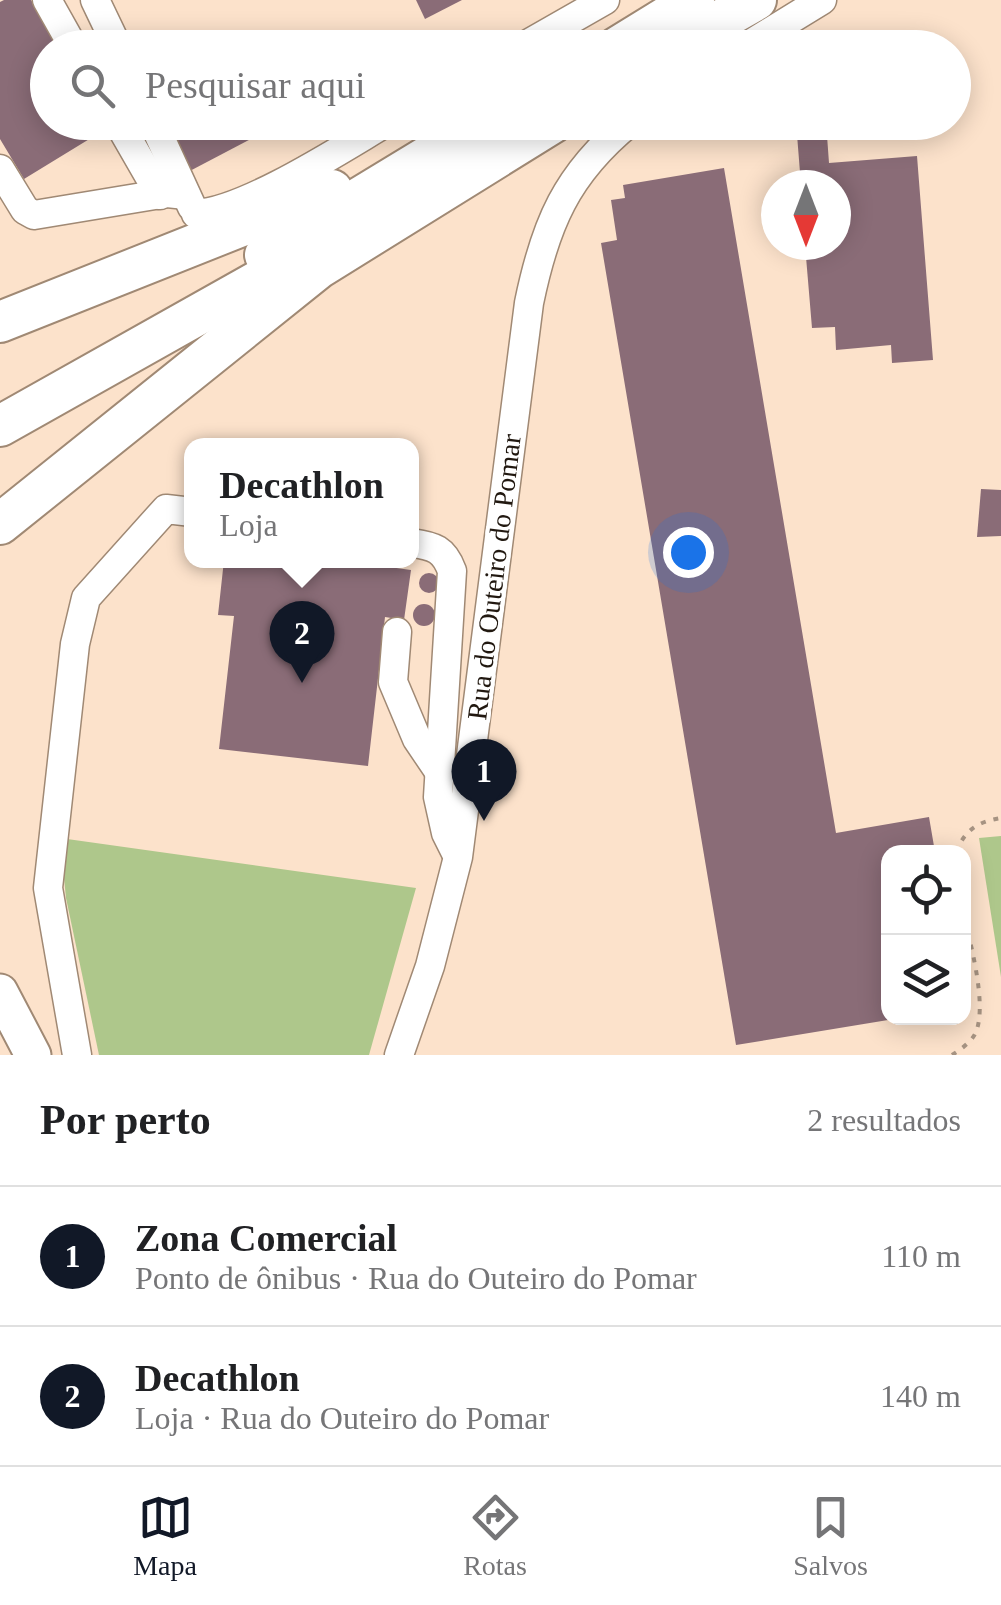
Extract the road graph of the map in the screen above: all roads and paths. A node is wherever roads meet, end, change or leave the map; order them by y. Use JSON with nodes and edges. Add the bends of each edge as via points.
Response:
{"nodes":[{"id":1,"x":47,"y":0,"type":"edge"},
{"id":2,"x":95,"y":0,"type":"edge"},
{"id":3,"x":605,"y":0,"type":"edge"},
{"id":4,"x":694,"y":0,"type":"edge"},
{"id":5,"x":756,"y":0,"type":"edge"},
{"id":6,"x":822,"y":0,"type":"edge"},
{"id":7,"x":64,"y":30,"type":"edge"},
{"id":8,"x":109,"y":30,"type":"edge"},
{"id":9,"x":552,"y":30,"type":"edge"},
{"id":10,"x":645,"y":30,"type":"edge"},
{"id":11,"x":704,"y":30,"type":"edge"},
{"id":12,"x":773,"y":30,"type":"edge"},
{"id":13,"x":131,"y":140,"type":"edge"},
{"id":14,"x":158,"y":140,"type":"edge"},
{"id":15,"x":355,"y":140,"type":"edge"},
{"id":16,"x":432,"y":140,"type":"edge"},
{"id":17,"x":454,"y":140,"type":"edge"},
{"id":18,"x":508,"y":140,"type":"edge"},
{"id":19,"x":525,"y":140,"type":"edge"},
{"id":20,"x":612,"y":140,"type":"edge"},
{"id":21,"x":0,"y":170,"type":"edge"},
{"id":22,"x":182,"y":213,"type":"junction"},
{"id":23,"x":0,"y":322,"type":"edge"},
{"id":24,"x":0,"y":410,"type":"edge"},
{"id":25,"x":0,"y":426,"type":"edge"},
{"id":26,"x":184,"y":511,"type":"edge"},
{"id":27,"x":0,"y":524,"type":"edge"},
{"id":28,"x":419,"y":545,"type":"edge"},
{"id":29,"x":397,"y":632,"type":"dead end"},
{"id":30,"x":440,"y":773,"type":"junction"},
{"id":31,"x":1001,"y":818,"type":"edge"},
{"id":32,"x":959,"y":845,"type":"edge"},
{"id":33,"x":458,"y":857,"type":"junction"},
{"id":34,"x":968,"y":935,"type":"edge"},
{"id":35,"x":0,"y":992,"type":"edge"},
{"id":36,"x":33,"y":1055,"type":"edge"},
{"id":37,"x":76,"y":1055,"type":"edge"},
{"id":38,"x":399,"y":1055,"type":"edge"},
{"id":39,"x":952,"y":1055,"type":"edge"}],
"edges":[{"from":1,"to":7,"type":"street"},
{"from":2,"to":8,"type":"street"},
{"from":3,"to":9,"type":"street"},
{"from":4,"to":10,"type":"highway"},
{"from":5,"to":11,"type":"highway"},
{"from":6,"to":12,"type":"street"},
{"from":13,"to":22,"type":"street"},
{"from":14,"to":22,"type":"street"},
{"from":15,"to":22,"type":"street","via":[[254,195],[217,210]]},
{"from":16,"to":22,"type":"highway"},
{"from":17,"to":24,"type":"highway"},
{"from":18,"to":25,"type":"highway"},
{"from":19,"to":27,"type":"highway","via":[[320,268]]},
{"from":20,"to":33,"type":"street","name":"Rua do Outeiro do Pomar","via":[[580,171],[541,248]]},
{"from":21,"to":22,"type":"street","via":[[34,215]]},
{"from":22,"to":23,"type":"highway"},
{"from":26,"to":37,"type":"street","via":[[166,509],[86,598],[75,644],[48,888]]},
{"from":28,"to":30,"type":"street","via":[[436,547],[452,571]]},
{"from":29,"to":30,"type":"street","via":[[394,682],[417,740]]},
{"from":30,"to":33,"type":"street","via":[[440,810]]},
{"from":31,"to":32,"type":"path","via":[[982,822]]},
{"from":33,"to":38,"type":"street","name":"Rua do Outeiro do Pomar"},
{"from":34,"to":39,"type":"path","via":[[980,1014],[975,1036]]},
{"from":35,"to":36,"type":"main road"}]}
